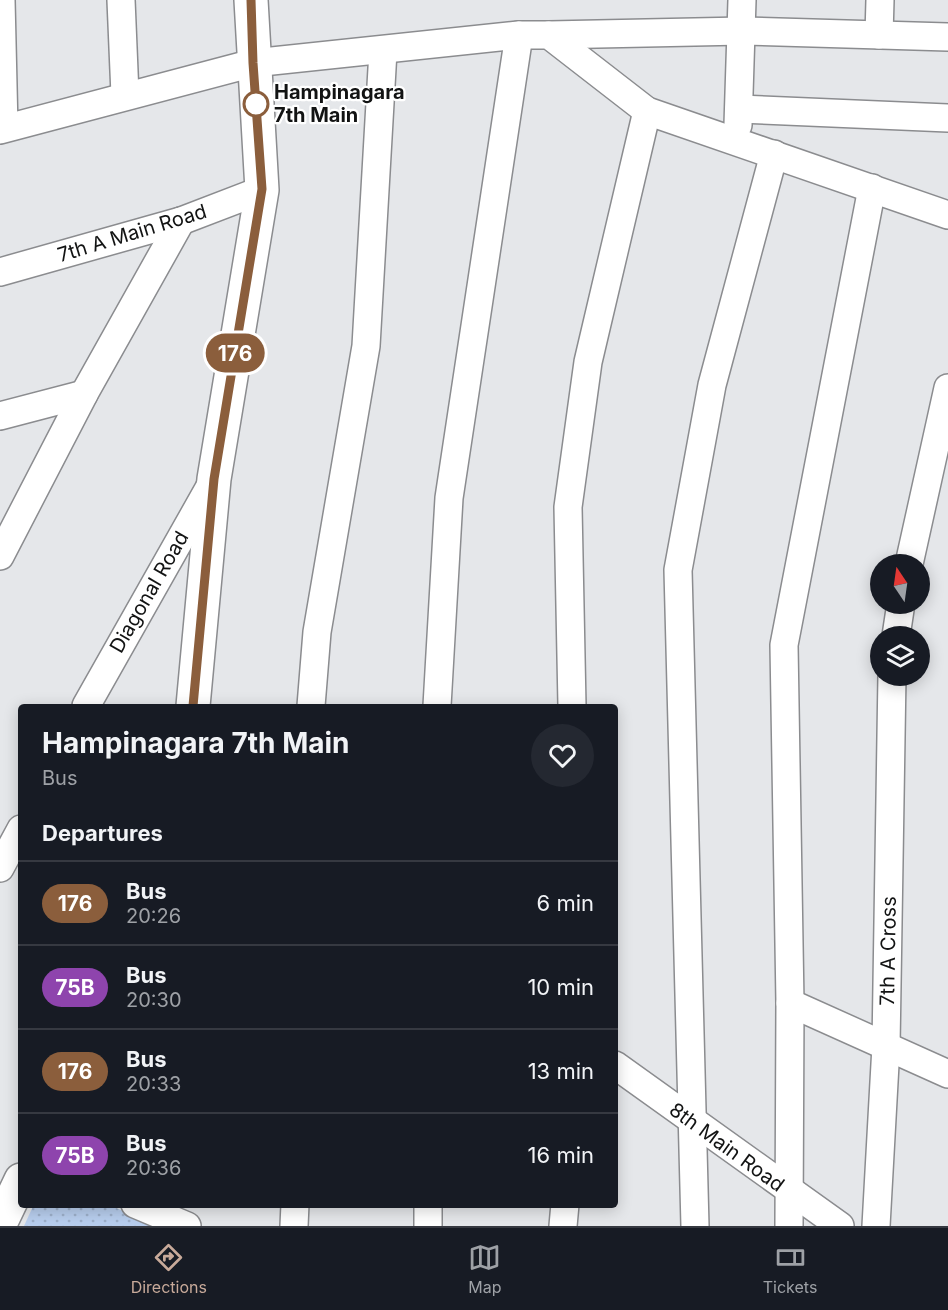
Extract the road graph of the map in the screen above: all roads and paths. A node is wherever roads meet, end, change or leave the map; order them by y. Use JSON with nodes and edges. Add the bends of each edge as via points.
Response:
{"nodes":[{"id":1,"x":1,"y":0,"type":"edge"},
{"id":2,"x":121,"y":0,"type":"edge"},
{"id":3,"x":251,"y":0,"type":"edge"},
{"id":4,"x":742,"y":0,"type":"edge"},
{"id":5,"x":880,"y":0,"type":"edge"},
{"id":6,"x":1,"y":29,"type":"edge"},
{"id":7,"x":743,"y":31,"type":"junction"},
{"id":8,"x":519,"y":35,"type":"junction"},
{"id":9,"x":549,"y":35,"type":"junction"},
{"id":10,"x":879,"y":35,"type":"junction"},
{"id":11,"x":948,"y":37,"type":"edge"},
{"id":12,"x":383,"y":51,"type":"junction"},
{"id":13,"x":253,"y":63,"type":"junction"},
{"id":14,"x":125,"y":95,"type":"junction"},
{"id":15,"x":739,"y":109,"type":"junction"},
{"id":16,"x":647,"y":111,"type":"junction"},
{"id":17,"x":948,"y":118,"type":"edge"},
{"id":18,"x":2,"y":129,"type":"edge"},
{"id":19,"x":737,"y":142,"type":"junction"},
{"id":20,"x":774,"y":154,"type":"junction"},
{"id":21,"x":872,"y":188,"type":"junction"},
{"id":22,"x":262,"y":189,"type":"junction"},
{"id":23,"x":948,"y":214,"type":"edge"},
{"id":24,"x":181,"y":221,"type":"junction"},
{"id":25,"x":0,"y":272,"type":"edge"},
{"id":26,"x":948,"y":388,"type":"edge"},
{"id":27,"x":84,"y":394,"type":"junction"},
{"id":28,"x":0,"y":417,"type":"edge"},
{"id":29,"x":942,"y":440,"type":"edge"},
{"id":30,"x":214,"y":479,"type":"junction"},
{"id":31,"x":1,"y":551,"type":"edge"},
{"id":32,"x":912,"y":554,"type":"edge"},
{"id":33,"x":892,"y":686,"type":"edge"},
{"id":34,"x":87,"y":704,"type":"edge"},
{"id":35,"x":193,"y":704,"type":"edge"},
{"id":36,"x":311,"y":704,"type":"edge"},
{"id":37,"x":437,"y":704,"type":"edge"},
{"id":38,"x":572,"y":704,"type":"edge"},
{"id":39,"x":18,"y":835,"type":"edge"},
{"id":40,"x":0,"y":868,"type":"edge"},
{"id":41,"x":790,"y":1003,"type":"junction"},
{"id":42,"x":886,"y":1046,"type":"junction"},
{"id":43,"x":618,"y":1067,"type":"edge"},
{"id":44,"x":948,"y":1074,"type":"edge"},
{"id":45,"x":690,"y":1121,"type":"junction"},
{"id":46,"x":18,"y":1186,"type":"edge"},
{"id":47,"x":789,"y":1192,"type":"junction"},
{"id":48,"x":144,"y":1208,"type":"edge"},
{"id":49,"x":295,"y":1208,"type":"edge"},
{"id":50,"x":428,"y":1208,"type":"edge"},
{"id":51,"x":565,"y":1208,"type":"edge"},
{"id":52,"x":0,"y":1224,"type":"edge"},
{"id":53,"x":187,"y":1226,"type":"edge"},
{"id":54,"x":294,"y":1226,"type":"edge"},
{"id":55,"x":428,"y":1226,"type":"edge"},
{"id":56,"x":563,"y":1226,"type":"edge"},
{"id":57,"x":694,"y":1226,"type":"edge"},
{"id":58,"x":789,"y":1226,"type":"edge"},
{"id":59,"x":840,"y":1226,"type":"edge"},
{"id":60,"x":876,"y":1226,"type":"edge"}],
"edges":[{"from":1,"to":6,"type":"street"},
{"from":2,"to":14,"type":"street"},
{"from":3,"to":13,"type":"main road"},
{"from":4,"to":7,"type":"street"},
{"from":5,"to":10,"type":"street"},
{"from":6,"to":18,"type":"street"},
{"from":7,"to":9,"type":"street"},
{"from":7,"to":10,"type":"street"},
{"from":7,"to":15,"type":"street"},
{"from":8,"to":9,"type":"street"},
{"from":8,"to":12,"type":"street"},
{"from":8,"to":37,"type":"street","via":[[449,498]]},
{"from":9,"to":16,"type":"street"},
{"from":10,"to":11,"type":"street"},
{"from":12,"to":13,"type":"street"},
{"from":12,"to":36,"type":"street","via":[[366,346],[317,632]]},
{"from":13,"to":14,"type":"street"},
{"from":13,"to":22,"type":"main road"},
{"from":14,"to":18,"type":"street"},
{"from":15,"to":17,"type":"street"},
{"from":15,"to":19,"type":"street"},
{"from":16,"to":19,"type":"street"},
{"from":16,"to":38,"type":"street","via":[[588,362],[568,507]]},
{"from":19,"to":20,"type":"street"},
{"from":20,"to":21,"type":"street"},
{"from":20,"to":45,"type":"street","via":[[711,385],[678,570]]},
{"from":21,"to":23,"type":"street"},
{"from":21,"to":41,"type":"street","via":[[784,645]]},
{"from":22,"to":24,"type":"street","name":"7th A Main Road"},
{"from":22,"to":30,"type":"main road"},
{"from":24,"to":25,"type":"street","name":"7th A Main Road"},
{"from":24,"to":27,"type":"street"},
{"from":26,"to":29,"type":"street"},
{"from":27,"to":28,"type":"street"},
{"from":27,"to":31,"type":"street"},
{"from":29,"to":32,"type":"street"},
{"from":30,"to":34,"type":"street","name":"Diagonal Road"},
{"from":30,"to":35,"type":"main road"},
{"from":33,"to":42,"type":"street","name":"7th A Cross"},
{"from":39,"to":40,"type":"street"},
{"from":41,"to":42,"type":"street"},
{"from":41,"to":47,"type":"street"},
{"from":42,"to":44,"type":"street"},
{"from":42,"to":60,"type":"street","name":"7th A Cross"},
{"from":43,"to":45,"type":"street","name":"8th Main Road"},
{"from":45,"to":47,"type":"street","name":"8th Main Road"},
{"from":45,"to":57,"type":"street"},
{"from":46,"to":52,"type":"main road"},
{"from":47,"to":58,"type":"street"},
{"from":47,"to":59,"type":"street","name":"8th Main Road"},
{"from":48,"to":53,"type":"street"},
{"from":49,"to":54,"type":"street"},
{"from":50,"to":55,"type":"street"},
{"from":51,"to":56,"type":"street"}]}
